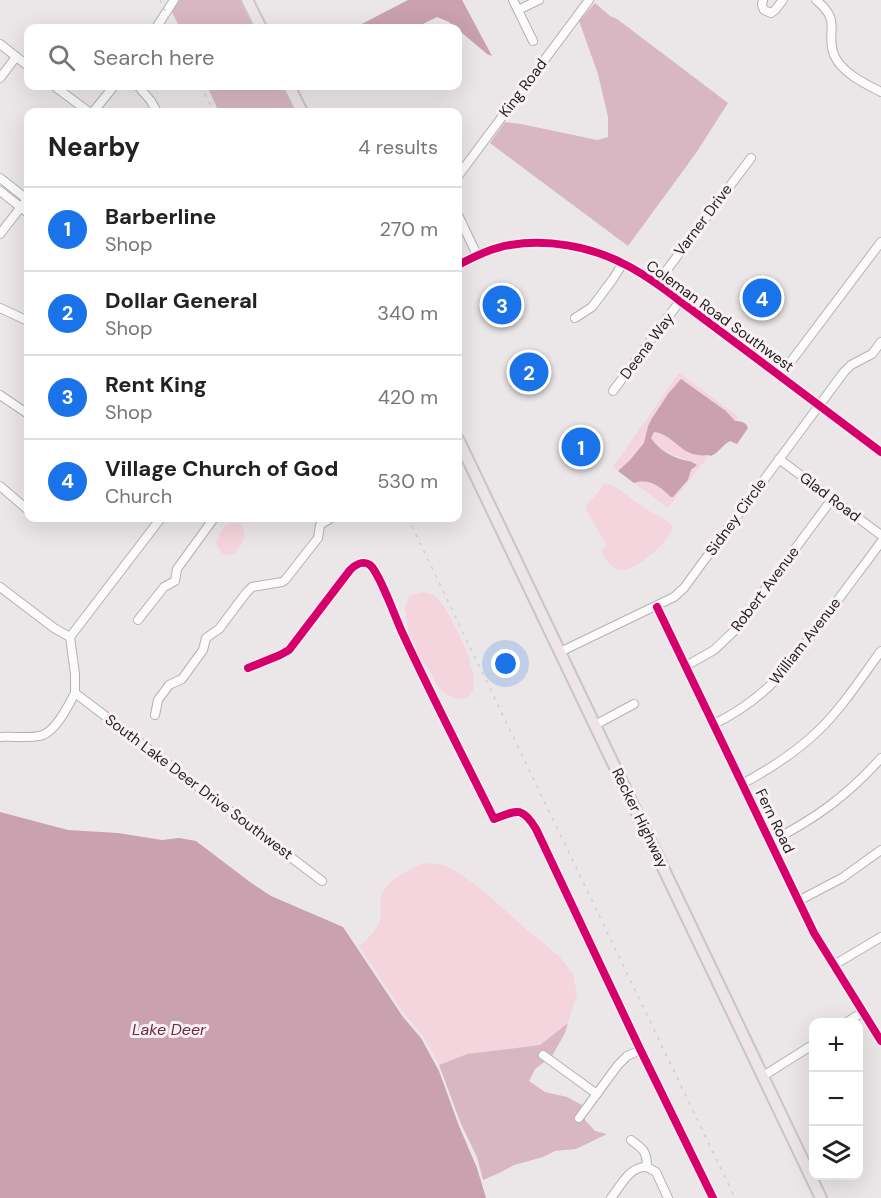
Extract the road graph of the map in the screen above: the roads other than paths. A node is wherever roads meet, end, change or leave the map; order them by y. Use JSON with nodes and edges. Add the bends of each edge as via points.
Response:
{"nodes":[{"id":1,"x":174,"y":0,"type":"edge"},
{"id":2,"x":247,"y":0,"type":"edge"},
{"id":3,"x":513,"y":0,"type":"edge"},
{"id":4,"x":539,"y":0,"type":"edge"},
{"id":5,"x":763,"y":0,"type":"edge"},
{"id":6,"x":783,"y":0,"type":"edge"},
{"id":7,"x":816,"y":0,"type":"edge"},
{"id":8,"x":587,"y":1,"type":"edge"},
{"id":9,"x":518,"y":10,"type":"junction"},
{"id":10,"x":159,"y":24,"type":"edge"},
{"id":11,"x":259,"y":24,"type":"edge"},
{"id":12,"x":533,"y":41,"type":"dead end"},
{"id":13,"x":0,"y":44,"type":"edge"},
{"id":14,"x":16,"y":57,"type":"junction"},
{"id":15,"x":24,"y":63,"type":"edge"},
{"id":16,"x":0,"y":78,"type":"edge"},
{"id":17,"x":60,"y":90,"type":"edge"},
{"id":18,"x":110,"y":90,"type":"edge"},
{"id":19,"x":141,"y":90,"type":"edge"},
{"id":20,"x":291,"y":90,"type":"edge"},
{"id":21,"x":881,"y":92,"type":"edge"},
{"id":22,"x":85,"y":108,"type":"edge"},
{"id":23,"x":95,"y":108,"type":"edge"},
{"id":24,"x":155,"y":108,"type":"edge"},
{"id":25,"x":300,"y":108,"type":"edge"},
{"id":26,"x":751,"y":158,"type":"dead end"},
{"id":27,"x":462,"y":171,"type":"edge"},
{"id":28,"x":0,"y":178,"type":"edge"},
{"id":29,"x":0,"y":191,"type":"edge"},
{"id":30,"x":24,"y":197,"type":"edge"},
{"id":31,"x":24,"y":204,"type":"edge"},
{"id":32,"x":21,"y":207,"type":"junction"},
{"id":33,"x":24,"y":210,"type":"edge"},
{"id":34,"x":462,"y":223,"type":"edge"},
{"id":35,"x":0,"y":234,"type":"edge"},
{"id":36,"x":881,"y":242,"type":"edge"},
{"id":37,"x":477,"y":255,"type":"junction"},
{"id":38,"x":462,"y":263,"type":"edge"},
{"id":39,"x":623,"y":263,"type":"junction"},
{"id":40,"x":657,"y":283,"type":"junction"},
{"id":41,"x":681,"y":301,"type":"junction"},
{"id":42,"x":0,"y":308,"type":"edge"},
{"id":43,"x":575,"y":318,"type":"dead end"},
{"id":44,"x":24,"y":319,"type":"edge"},
{"id":45,"x":881,"y":342,"type":"edge"},
{"id":46,"x":780,"y":376,"type":"junction"},
{"id":47,"x":614,"y":391,"type":"dead end"},
{"id":48,"x":0,"y":395,"type":"edge"},
{"id":49,"x":819,"y":406,"type":"junction"},
{"id":50,"x":24,"y":411,"type":"edge"},
{"id":51,"x":462,"y":447,"type":"edge"},
{"id":52,"x":881,"y":452,"type":"edge"},
{"id":53,"x":779,"y":459,"type":"junction"},
{"id":54,"x":0,"y":486,"type":"edge"},
{"id":55,"x":832,"y":499,"type":"junction"},
{"id":56,"x":24,"y":507,"type":"edge"},
{"id":57,"x":158,"y":522,"type":"edge"},
{"id":58,"x":211,"y":522,"type":"edge"},
{"id":59,"x":325,"y":522,"type":"edge"},
{"id":60,"x":881,"y":535,"type":"edge"},
{"id":61,"x":881,"y":542,"type":"edge"},
{"id":62,"x":0,"y":588,"type":"edge"},
{"id":63,"x":657,"y":607,"type":"junction"},
{"id":64,"x":138,"y":620,"type":"dead end"},
{"id":65,"x":70,"y":637,"type":"junction"},
{"id":66,"x":881,"y":651,"type":"edge"},
{"id":67,"x":560,"y":652,"type":"junction"},
{"id":68,"x":686,"y":666,"type":"junction"},
{"id":69,"x":248,"y":668,"type":"dead end"},
{"id":70,"x":75,"y":693,"type":"junction"},
{"id":71,"x":634,"y":704,"type":"dead end"},
{"id":72,"x":155,"y":715,"type":"dead end"},
{"id":73,"x":714,"y":724,"type":"junction"},
{"id":74,"x":595,"y":725,"type":"junction"},
{"id":75,"x":0,"y":737,"type":"edge"},
{"id":76,"x":881,"y":758,"type":"edge"},
{"id":77,"x":742,"y":784,"type":"junction"},
{"id":78,"x":770,"y":842,"type":"junction"},
{"id":79,"x":881,"y":850,"type":"edge"},
{"id":80,"x":322,"y":881,"type":"dead end"},
{"id":81,"x":798,"y":901,"type":"junction"},
{"id":82,"x":881,"y":938,"type":"edge"},
{"id":83,"x":834,"y":965,"type":"junction"},
{"id":84,"x":863,"y":1012,"type":"junction"},
{"id":85,"x":854,"y":1018,"type":"edge"},
{"id":86,"x":881,"y":1041,"type":"edge"},
{"id":87,"x":809,"y":1047,"type":"edge"},
{"id":88,"x":640,"y":1050,"type":"junction"},
{"id":89,"x":543,"y":1055,"type":"dead end"},
{"id":90,"x":763,"y":1076,"type":"junction"},
{"id":91,"x":597,"y":1094,"type":"junction"},
{"id":92,"x":579,"y":1118,"type":"dead end"},
{"id":93,"x":631,"y":1140,"type":"dead end"},
{"id":94,"x":647,"y":1167,"type":"junction"},
{"id":95,"x":611,"y":1198,"type":"edge"},
{"id":96,"x":668,"y":1198,"type":"edge"},
{"id":97,"x":713,"y":1198,"type":"edge"},
{"id":98,"x":821,"y":1198,"type":"edge"}],
"edges":[{"from":1,"to":10,"type":"street"},
{"from":2,"to":11,"type":"main road"},
{"from":3,"to":9,"type":"street"},
{"from":4,"to":9,"type":"street"},
{"from":5,"to":6,"type":"street","via":[[762,7],[771,12]]},
{"from":7,"to":21,"type":"street","via":[[830,17],[832,47],[840,65]]},
{"from":8,"to":27,"type":"street","name":"King Road"},
{"from":9,"to":12,"type":"street"},
{"from":13,"to":14,"type":"street"},
{"from":14,"to":15,"type":"street"},
{"from":14,"to":16,"type":"street"},
{"from":17,"to":22,"type":"street"},
{"from":18,"to":23,"type":"street"},
{"from":19,"to":24,"type":"street"},
{"from":20,"to":25,"type":"main road"},
{"from":26,"to":40,"type":"street","name":"Varner Drive"},
{"from":28,"to":30,"type":"street"},
{"from":29,"to":32,"type":"street"},
{"from":31,"to":32,"type":"street"},
{"from":32,"to":33,"type":"street"},
{"from":32,"to":35,"type":"street"},
{"from":34,"to":37,"type":"street"},
{"from":36,"to":46,"type":"street"},
{"from":37,"to":38,"type":"street","name":"Coleman Road Southwest"},
{"from":37,"to":39,"type":"street","name":"Coleman Road Southwest","via":[[510,245],[539,243],[577,247]]},
{"from":39,"to":40,"type":"street","name":"Coleman Road Southwest"},
{"from":39,"to":43,"type":"street","via":[[592,307]]},
{"from":40,"to":41,"type":"street","name":"Coleman Road Southwest"},
{"from":41,"to":46,"type":"street","name":"Coleman Road Southwest"},
{"from":41,"to":47,"type":"street","name":"Deena Way"},
{"from":42,"to":44,"type":"street"},
{"from":45,"to":49,"type":"street","name":"Sidney Circle","via":[[872,354],[847,368]]},
{"from":46,"to":49,"type":"street","name":"Coleman Road Southwest"},
{"from":48,"to":50,"type":"street"},
{"from":49,"to":52,"type":"street","name":"Coleman Road Southwest"},
{"from":49,"to":53,"type":"street","name":"Sidney Circle"},
{"from":51,"to":67,"type":"main road","name":"Recker Highway"},
{"from":53,"to":55,"type":"street","name":"Glad Road"},
{"from":53,"to":63,"type":"street","name":"Sidney Circle","via":[[684,588]]},
{"from":54,"to":56,"type":"street"},
{"from":55,"to":60,"type":"street","name":"Glad Road"},
{"from":55,"to":68,"type":"street","name":"Robert Avenue","via":[[734,631],[714,650]]},
{"from":57,"to":65,"type":"street"},
{"from":58,"to":64,"type":"street","via":[[177,569],[175,581],[164,587]]},
{"from":59,"to":72,"type":"street","via":[[320,525],[318,538],[285,580],[252,587],[246,593],[219,629],[207,638],[182,679],[169,685],[158,700]]},
{"from":61,"to":73,"type":"street","name":"William Avenue","via":[[777,680],[747,706]]},
{"from":62,"to":65,"type":"street"},
{"from":63,"to":67,"type":"street","name":"Sidney Circle"},
{"from":63,"to":68,"type":"street","name":"Fern Road"},
{"from":65,"to":70,"type":"street"},
{"from":66,"to":77,"type":"street","via":[[819,730],[782,761]]},
{"from":67,"to":74,"type":"main road","name":"Recker Highway"},
{"from":68,"to":73,"type":"street","name":"Fern Road"},
{"from":69,"to":88,"type":"street","via":[[289,650],[350,570],[356,564],[370,565],[494,819],[513,811],[522,812],[536,830]]},
{"from":70,"to":75,"type":"street","via":[[60,719],[44,735]]},
{"from":70,"to":80,"type":"street","name":"South Lake Deer Drive Southwest"},
{"from":71,"to":74,"type":"street"},
{"from":73,"to":77,"type":"street","name":"Fern Road"},
{"from":74,"to":90,"type":"main road","name":"Recker Highway"},
{"from":76,"to":78,"type":"street","via":[[828,808]]},
{"from":77,"to":78,"type":"street","name":"Fern Road"},
{"from":78,"to":81,"type":"street","name":"Fern Road"},
{"from":79,"to":81,"type":"street","via":[[842,878]]},
{"from":81,"to":83,"type":"street","name":"Fern Road"},
{"from":82,"to":83,"type":"street"},
{"from":83,"to":84,"type":"street","name":"Fern Road"},
{"from":84,"to":85,"type":"street"},
{"from":84,"to":86,"type":"street","name":"Fern Road"},
{"from":87,"to":90,"type":"street"},
{"from":88,"to":91,"type":"street","via":[[618,1065]]},
{"from":88,"to":97,"type":"street"},
{"from":89,"to":91,"type":"street"},
{"from":90,"to":98,"type":"main road","name":"Recker Highway"},
{"from":91,"to":92,"type":"street"},
{"from":93,"to":94,"type":"street","via":[[645,1153]]},
{"from":94,"to":95,"type":"street","via":[[632,1171]]},
{"from":94,"to":96,"type":"street","via":[[656,1172]]}]}
